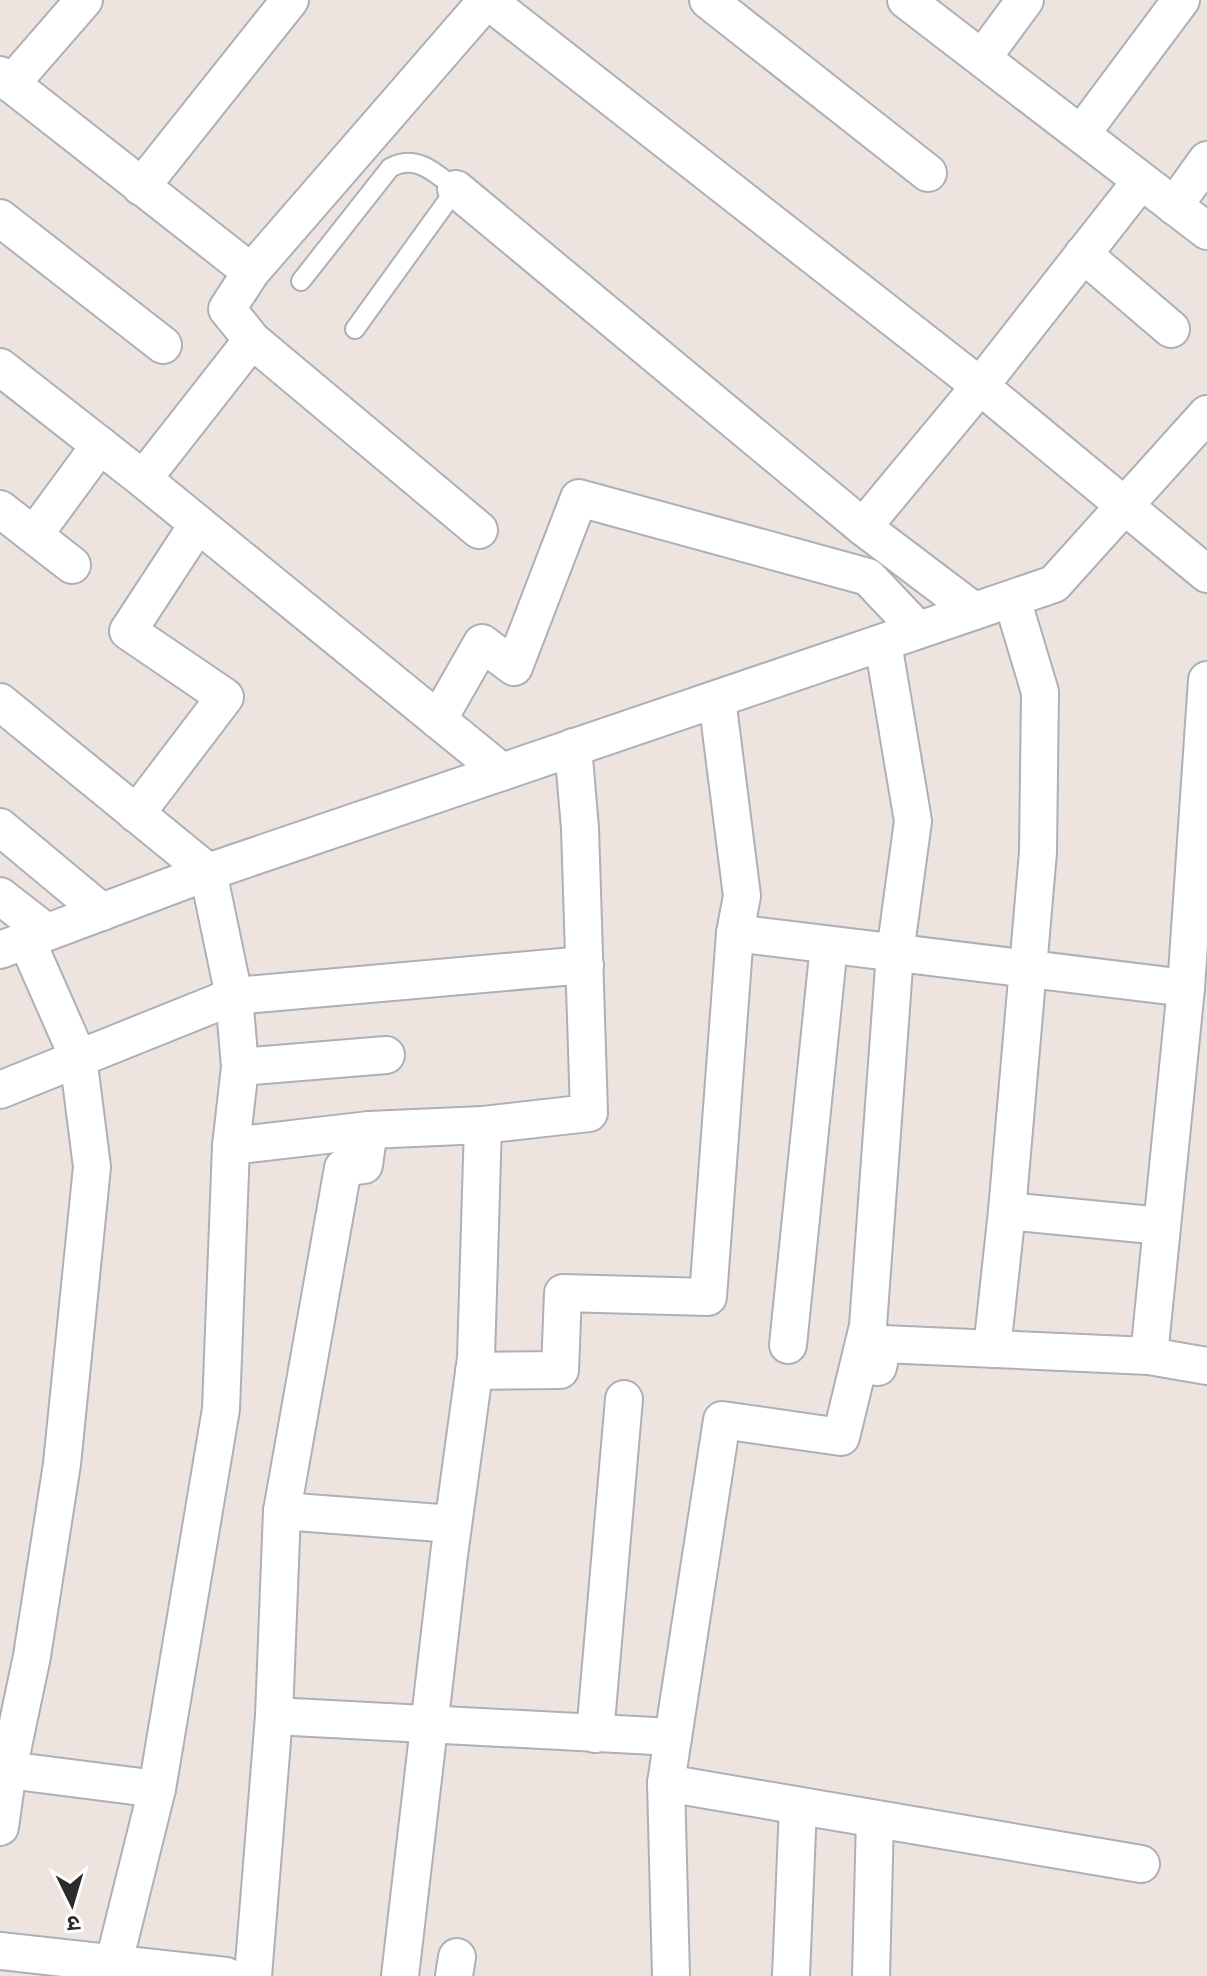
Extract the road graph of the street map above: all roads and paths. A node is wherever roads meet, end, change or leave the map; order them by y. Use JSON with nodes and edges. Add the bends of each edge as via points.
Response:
{"nodes":[{"id":1,"x":84,"y":0,"type":"edge"},
{"id":2,"x":290,"y":0,"type":"edge"},
{"id":3,"x":487,"y":0,"type":"edge"},
{"id":4,"x":708,"y":0,"type":"edge"},
{"id":5,"x":906,"y":0,"type":"edge"},
{"id":6,"x":1025,"y":0,"type":"edge"},
{"id":7,"x":1181,"y":0,"type":"edge"},
{"id":8,"x":1200,"y":0,"type":"edge"},
{"id":9,"x":1207,"y":5,"type":"edge"},
{"id":10,"x":983,"y":57,"type":"junction"},
{"id":11,"x":6,"y":79,"type":"edge"},
{"id":12,"x":1081,"y":134,"type":"junction"},
{"id":13,"x":1207,"y":160,"type":"edge"},
{"id":14,"x":928,"y":173,"type":"dead end"},
{"id":15,"x":1141,"y":181,"type":"junction"},
{"id":16,"x":141,"y":187,"type":"junction"},
{"id":17,"x":456,"y":189,"type":"junction"},
{"id":18,"x":1174,"y":206,"type":"junction"},
{"id":19,"x":0,"y":218,"type":"edge"},
{"id":20,"x":1207,"y":231,"type":"edge"},
{"id":21,"x":1083,"y":254,"type":"junction"},
{"id":22,"x":251,"y":272,"type":"junction"},
{"id":23,"x":301,"y":281,"type":"dead end"},
{"id":24,"x":355,"y":329,"type":"dead end"},
{"id":25,"x":1171,"y":329,"type":"dead end"},
{"id":26,"x":252,"y":340,"type":"junction"},
{"id":27,"x":163,"y":345,"type":"dead end"},
{"id":28,"x":0,"y":367,"type":"edge"},
{"id":29,"x":980,"y":386,"type":"junction"},
{"id":30,"x":1207,"y":414,"type":"edge"},
{"id":31,"x":100,"y":445,"type":"junction"},
{"id":32,"x":143,"y":479,"type":"junction"},
{"id":33,"x":1128,"y":505,"type":"junction"},
{"id":34,"x":0,"y":509,"type":"edge"},
{"id":35,"x":198,"y":524,"type":"junction"},
{"id":36,"x":863,"y":527,"type":"junction"},
{"id":37,"x":479,"y":530,"type":"dead end"},
{"id":38,"x":34,"y":535,"type":"junction"},
{"id":39,"x":72,"y":565,"type":"dead end"},
{"id":40,"x":1207,"y":574,"type":"edge"},
{"id":41,"x":1012,"y":599,"type":"junction"},
{"id":42,"x":974,"y":611,"type":"junction"},
{"id":43,"x":918,"y":630,"type":"junction"},
{"id":44,"x":883,"y":643,"type":"junction"},
{"id":45,"x":1207,"y":680,"type":"edge"},
{"id":46,"x":717,"y":699,"type":"junction"},
{"id":47,"x":0,"y":702,"type":"edge"},
{"id":48,"x":438,"y":720,"type":"junction"},
{"id":49,"x":573,"y":747,"type":"junction"},
{"id":50,"x":502,"y":772,"type":"junction"},
{"id":51,"x":136,"y":814,"type":"junction"},
{"id":52,"x":0,"y":827,"type":"edge"},
{"id":53,"x":208,"y":872,"type":"junction"},
{"id":54,"x":0,"y":896,"type":"edge"},
{"id":55,"x":102,"y":912,"type":"junction"},
{"id":56,"x":735,"y":933,"type":"junction"},
{"id":57,"x":24,"y":940,"type":"edge"},
{"id":58,"x":829,"y":945,"type":"junction"},
{"id":59,"x":895,"y":953,"type":"junction"},
{"id":60,"x":585,"y":965,"type":"junction"},
{"id":61,"x":1027,"y":969,"type":"junction"},
{"id":62,"x":1186,"y":988,"type":"junction"},
{"id":63,"x":234,"y":996,"type":"junction"},
{"id":64,"x":386,"y":1055,"type":"dead end"},
{"id":65,"x":78,"y":1057,"type":"junction"},
{"id":66,"x":240,"y":1067,"type":"junction"},
{"id":67,"x":0,"y":1090,"type":"edge"},
{"id":68,"x":483,"y":1125,"type":"junction"},
{"id":69,"x":369,"y":1130,"type":"junction"},
{"id":70,"x":231,"y":1146,"type":"junction"},
{"id":71,"x":1007,"y":1211,"type":"junction"},
{"id":72,"x":1162,"y":1226,"type":"junction"},
{"id":73,"x":788,"y":1345,"type":"dead end"},
{"id":74,"x":992,"y":1349,"type":"junction"},
{"id":75,"x":1149,"y":1356,"type":"junction"},
{"id":76,"x":859,"y":1364,"type":"junction"},
{"id":77,"x":1207,"y":1366,"type":"edge"},
{"id":78,"x":474,"y":1371,"type":"junction"},
{"id":79,"x":624,"y":1399,"type":"dead end"},
{"id":80,"x":282,"y":1511,"type":"junction"},
{"id":81,"x":453,"y":1524,"type":"junction"},
{"id":82,"x":274,"y":1716,"type":"junction"},
{"id":83,"x":430,"y":1724,"type":"junction"},
{"id":84,"x":595,"y":1734,"type":"junction"},
{"id":85,"x":673,"y":1737,"type":"junction"},
{"id":86,"x":4,"y":1774,"type":"edge"},
{"id":87,"x":666,"y":1783,"type":"junction"},
{"id":88,"x":157,"y":1789,"type":"junction"},
{"id":89,"x":798,"y":1806,"type":"junction"},
{"id":90,"x":875,"y":1819,"type":"junction"},
{"id":91,"x":0,"y":1827,"type":"edge"},
{"id":92,"x":1141,"y":1864,"type":"dead end"},
{"id":93,"x":0,"y":1951,"type":"edge"},
{"id":94,"x":113,"y":1969,"type":"edge"},
{"id":95,"x":226,"y":1976,"type":"edge"},
{"id":96,"x":253,"y":1976,"type":"edge"},
{"id":97,"x":400,"y":1976,"type":"edge"},
{"id":98,"x":671,"y":1976,"type":"edge"},
{"id":99,"x":791,"y":1976,"type":"edge"},
{"id":100,"x":871,"y":1976,"type":"edge"}],
"edges":[{"from":1,"to":11,"type":"street"},
{"from":2,"to":16,"type":"street"},
{"from":3,"to":22,"type":"street"},
{"from":3,"to":29,"type":"street"},
{"from":4,"to":14,"type":"street"},
{"from":5,"to":10,"type":"street"},
{"from":6,"to":10,"type":"street"},
{"from":7,"to":12,"type":"street"},
{"from":8,"to":9,"type":"street"},
{"from":10,"to":12,"type":"street"},
{"from":11,"to":16,"type":"street"},
{"from":12,"to":15,"type":"street"},
{"from":13,"to":18,"type":"street"},
{"from":15,"to":18,"type":"street"},
{"from":15,"to":21,"type":"street"},
{"from":16,"to":22,"type":"street"},
{"from":17,"to":23,"type":"lane","via":[[424,166],[400,162]]},
{"from":17,"to":24,"type":"lane"},
{"from":17,"to":36,"type":"street"},
{"from":18,"to":20,"type":"street"},
{"from":19,"to":27,"type":"street"},
{"from":21,"to":25,"type":"street"},
{"from":21,"to":29,"type":"street"},
{"from":22,"to":26,"type":"street","via":[[227,309]]},
{"from":26,"to":32,"type":"street"},
{"from":26,"to":37,"type":"street"},
{"from":28,"to":31,"type":"street"},
{"from":29,"to":33,"type":"street"},
{"from":29,"to":36,"type":"street"},
{"from":30,"to":33,"type":"street"},
{"from":31,"to":32,"type":"street"},
{"from":31,"to":38,"type":"street"},
{"from":32,"to":35,"type":"street"},
{"from":33,"to":40,"type":"street"},
{"from":33,"to":41,"type":"street","via":[[1054,584]]},
{"from":34,"to":38,"type":"street"},
{"from":35,"to":48,"type":"street"},
{"from":35,"to":51,"type":"street","via":[[128,631],[225,697]]},
{"from":36,"to":42,"type":"street"},
{"from":38,"to":39,"type":"street"},
{"from":41,"to":42,"type":"street"},
{"from":41,"to":61,"type":"street","via":[[1040,692],[1038,852]]},
{"from":42,"to":43,"type":"street"},
{"from":43,"to":44,"type":"street"},
{"from":43,"to":48,"type":"street","via":[[868,577],[579,498],[514,667],[482,643]]},
{"from":44,"to":46,"type":"street"},
{"from":44,"to":59,"type":"street","via":[[913,821]]},
{"from":45,"to":62,"type":"street"},
{"from":46,"to":49,"type":"street"},
{"from":46,"to":56,"type":"street","via":[[742,896]]},
{"from":47,"to":51,"type":"street"},
{"from":48,"to":50,"type":"street"},
{"from":49,"to":50,"type":"street"},
{"from":49,"to":60,"type":"street"},
{"from":50,"to":53,"type":"street"},
{"from":51,"to":53,"type":"street"},
{"from":52,"to":55,"type":"street"},
{"from":53,"to":55,"type":"street"},
{"from":53,"to":63,"type":"street"},
{"from":54,"to":57,"type":"street"},
{"from":55,"to":57,"type":"street"},
{"from":56,"to":58,"type":"street"},
{"from":56,"to":78,"type":"street","via":[[708,1297],[563,1293],[560,1370]]},
{"from":57,"to":65,"type":"street"},
{"from":58,"to":59,"type":"street"},
{"from":58,"to":73,"type":"street"},
{"from":59,"to":61,"type":"street"},
{"from":59,"to":76,"type":"street","via":[[868,1326]]},
{"from":60,"to":63,"type":"street"},
{"from":60,"to":68,"type":"street","via":[[589,1113]]},
{"from":61,"to":62,"type":"street"},
{"from":61,"to":71,"type":"street"},
{"from":62,"to":72,"type":"street"},
{"from":63,"to":65,"type":"street"},
{"from":63,"to":66,"type":"street"},
{"from":64,"to":66,"type":"street"},
{"from":65,"to":67,"type":"street"},
{"from":65,"to":86,"type":"street","via":[[92,1167],[62,1464],[32,1656]]},
{"from":66,"to":70,"type":"street"},
{"from":68,"to":69,"type":"street"},
{"from":68,"to":78,"type":"street"},
{"from":69,"to":70,"type":"street"},
{"from":69,"to":80,"type":"street","via":[[364,1165],[343,1168]]},
{"from":70,"to":88,"type":"street","via":[[221,1409]]},
{"from":71,"to":72,"type":"street"},
{"from":71,"to":74,"type":"street"},
{"from":72,"to":75,"type":"street"},
{"from":74,"to":75,"type":"street"},
{"from":74,"to":76,"type":"street","via":[[883,1344],[878,1367]]},
{"from":75,"to":77,"type":"street"},
{"from":76,"to":85,"type":"street","via":[[841,1437],[722,1420]]},
{"from":78,"to":81,"type":"street"},
{"from":79,"to":84,"type":"street"},
{"from":80,"to":81,"type":"street"},
{"from":80,"to":82,"type":"street"},
{"from":81,"to":83,"type":"street"},
{"from":82,"to":83,"type":"street"},
{"from":82,"to":96,"type":"street"},
{"from":83,"to":84,"type":"street"},
{"from":83,"to":97,"type":"street"},
{"from":84,"to":85,"type":"street"},
{"from":85,"to":87,"type":"street"},
{"from":86,"to":88,"type":"street"},
{"from":86,"to":91,"type":"street"},
{"from":87,"to":89,"type":"street"},
{"from":87,"to":98,"type":"street"},
{"from":88,"to":94,"type":"street"},
{"from":89,"to":90,"type":"street"},
{"from":89,"to":99,"type":"street"},
{"from":90,"to":92,"type":"street"},
{"from":90,"to":100,"type":"street"},
{"from":93,"to":94,"type":"street"},
{"from":94,"to":95,"type":"street"}]}
